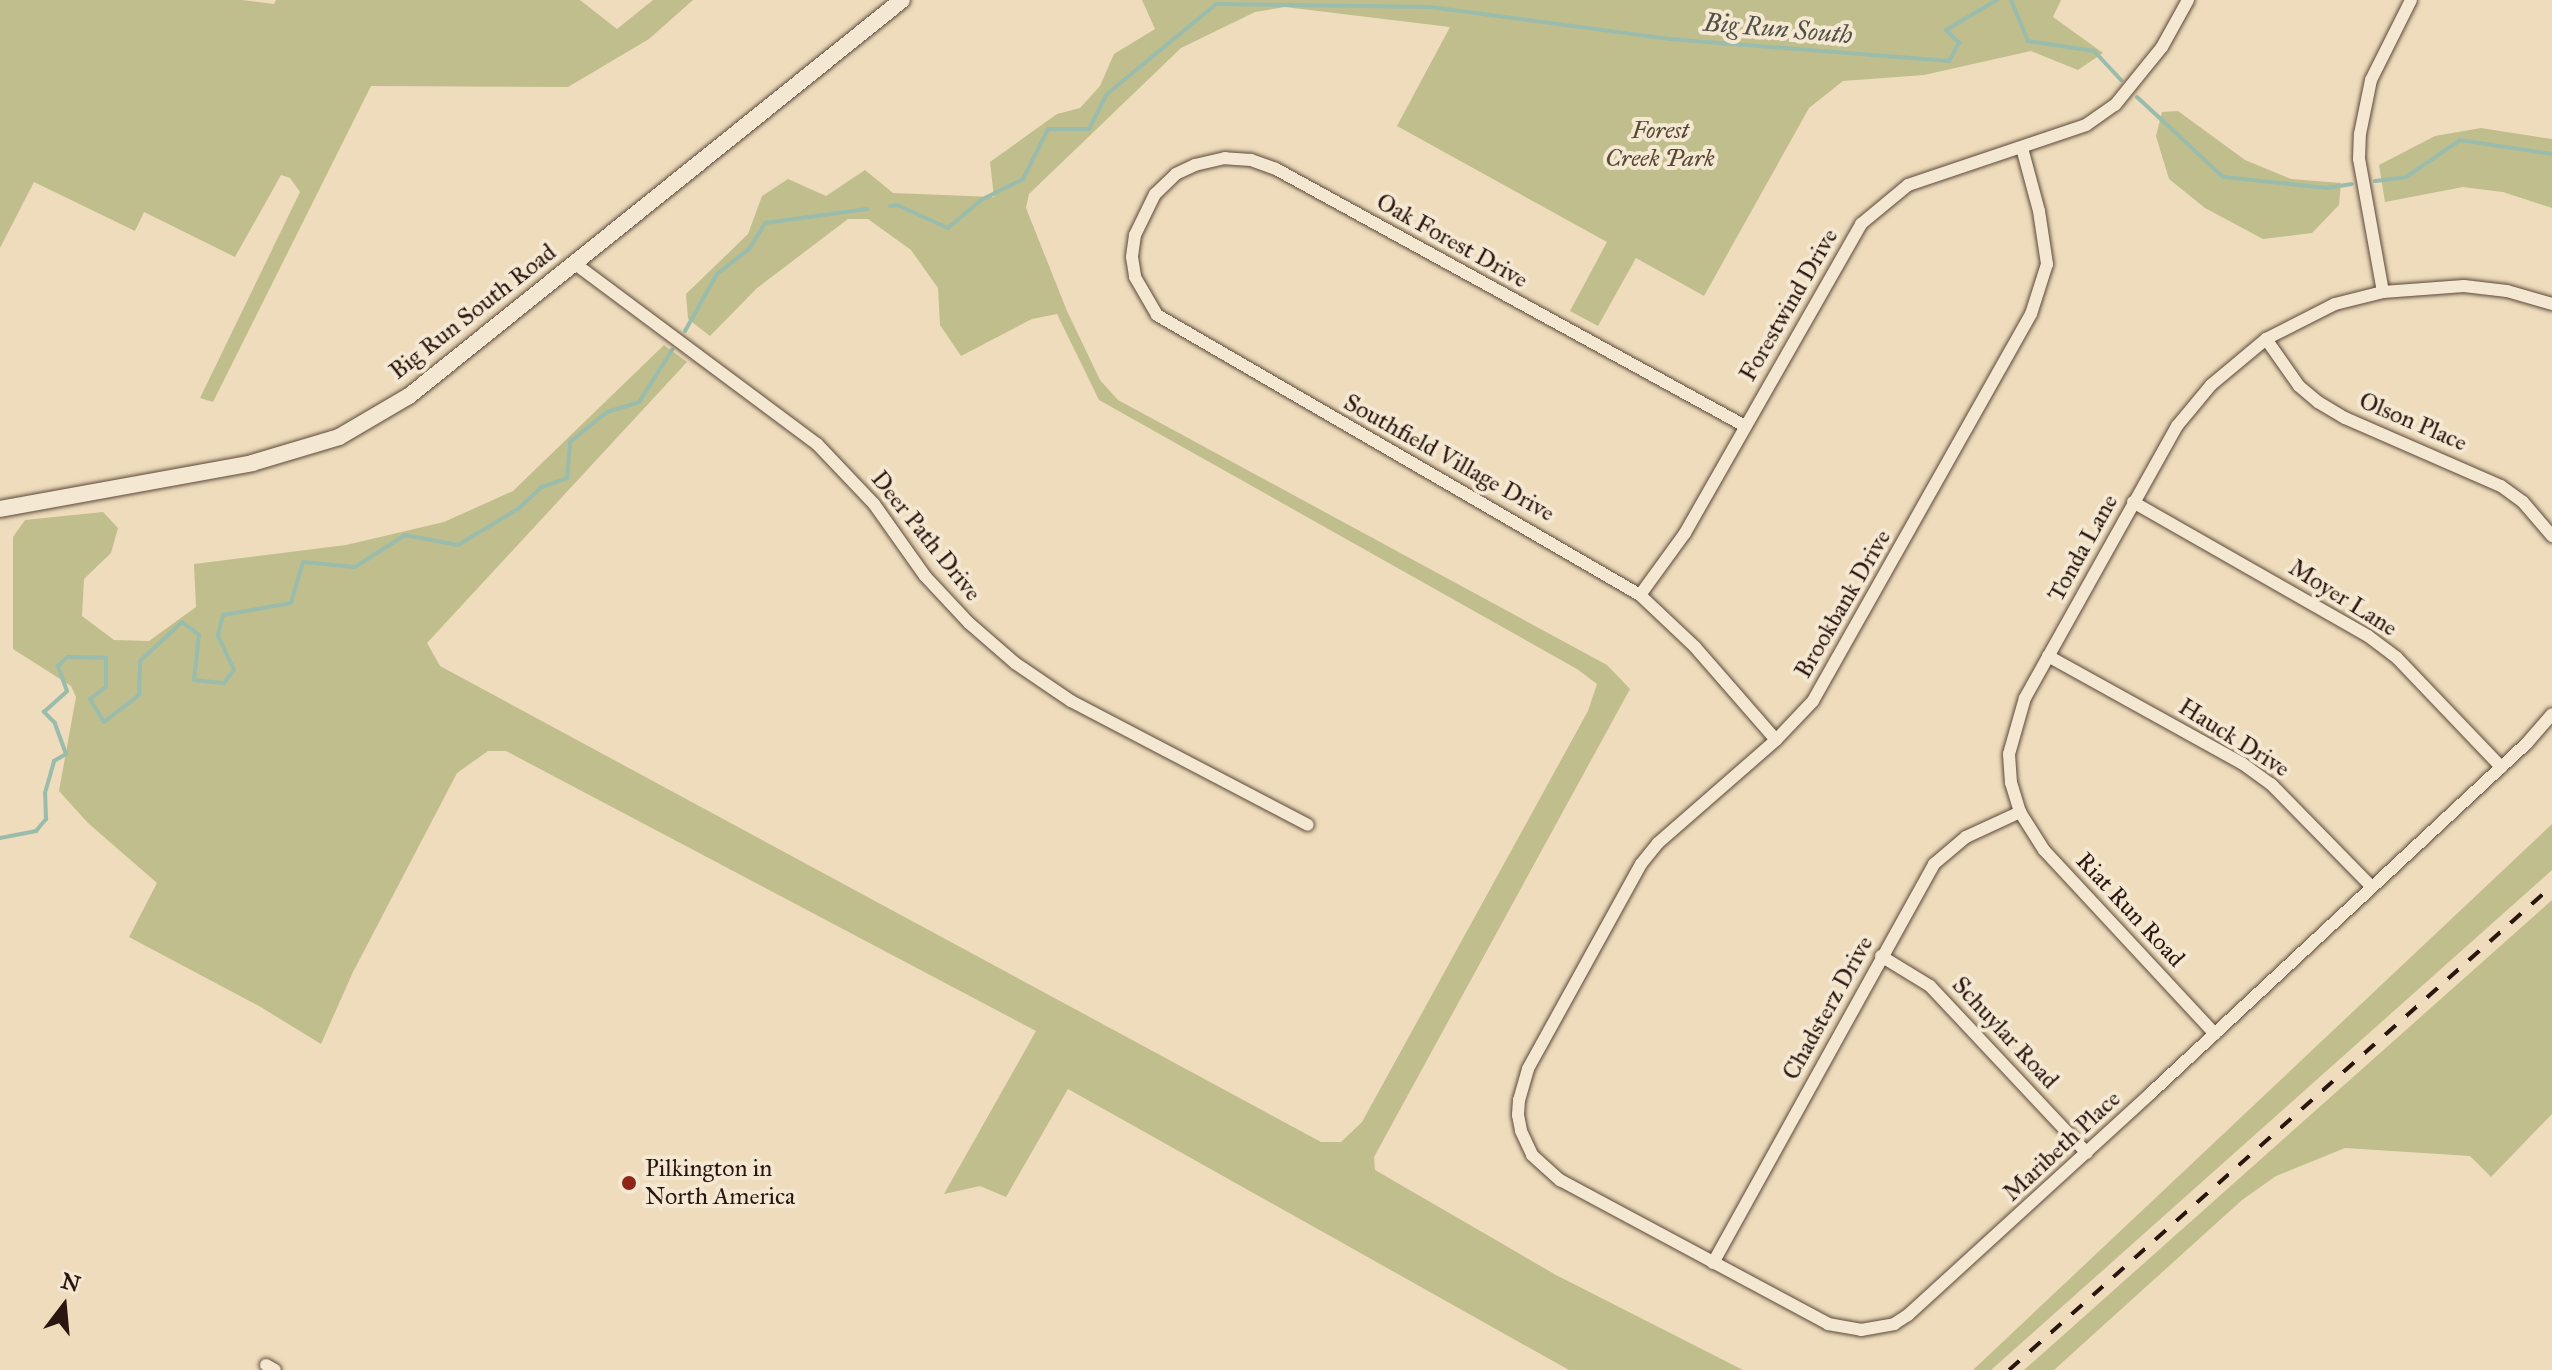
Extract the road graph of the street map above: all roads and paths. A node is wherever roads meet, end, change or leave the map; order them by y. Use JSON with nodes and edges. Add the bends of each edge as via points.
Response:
{"nodes":[{"id":1,"x":902,"y":0,"type":"edge"},
{"id":2,"x":2188,"y":0,"type":"edge"},
{"id":3,"x":2411,"y":0,"type":"edge"},
{"id":4,"x":2022,"y":148,"type":"junction"},
{"id":5,"x":1142,"y":215,"type":"joint"},
{"id":6,"x":574,"y":263,"type":"junction"},
{"id":7,"x":2383,"y":292,"type":"junction"},
{"id":8,"x":2552,"y":304,"type":"edge"},
{"id":9,"x":2266,"y":339,"type":"junction"},
{"id":10,"x":1745,"y":426,"type":"junction"},
{"id":11,"x":2133,"y":502,"type":"junction"},
{"id":12,"x":0,"y":509,"type":"edge"},
{"id":13,"x":2552,"y":536,"type":"edge"},
{"id":14,"x":1640,"y":595,"type":"junction"},
{"id":15,"x":2048,"y":656,"type":"junction"},
{"id":16,"x":2552,"y":714,"type":"edge"},
{"id":17,"x":1776,"y":740,"type":"junction"},
{"id":18,"x":2501,"y":767,"type":"junction"},
{"id":19,"x":2020,"y":812,"type":"junction"},
{"id":20,"x":1308,"y":825,"type":"dead end"},
{"id":21,"x":2372,"y":887,"type":"junction"},
{"id":22,"x":1881,"y":956,"type":"junction"},
{"id":23,"x":2215,"y":1034,"type":"junction"},
{"id":24,"x":2087,"y":1153,"type":"junction"},
{"id":25,"x":1532,"y":1155,"type":"joint"},
{"id":26,"x":1713,"y":1263,"type":"junction"}],
"edges":[{"from":1,"to":6,"type":"street","name":"Big Run South Road"},
{"from":2,"to":4,"type":"street","name":"Forestwind Drive","via":[[2162,47],[2115,105],[2086,125]]},
{"from":3,"to":7,"type":"street","via":[[2371,80],[2360,134],[2359,159]]},
{"from":4,"to":10,"type":"street","name":"Forestwind Drive","via":[[1908,185],[1861,224]]},
{"from":4,"to":17,"type":"street","name":"Brookbank Drive","via":[[2047,264],[2031,314],[1834,669]]},
{"from":5,"to":10,"type":"street","name":"Oak Forest Drive","via":[[1166,184],[1195,165],[1225,158],[1251,160]]},
{"from":5,"to":14,"type":"street","name":"Southfield Village Drive","via":[[1132,257],[1144,299],[1157,315]]},
{"from":6,"to":12,"type":"street","name":"Big Run South Road","via":[[409,396],[339,437],[252,463]]},
{"from":6,"to":20,"type":"street","name":"Deer Path Drive","via":[[817,444],[874,504],[925,576],[1015,663],[1071,701]]},
{"from":7,"to":8,"type":"street","name":"Tonda Lane","via":[[2464,286]]},
{"from":7,"to":9,"type":"street","name":"Tonda Lane","via":[[2335,304]]},
{"from":9,"to":11,"type":"street","name":"Tonda Lane","via":[[2194,405]]},
{"from":9,"to":13,"type":"street","name":"Olson Place","via":[[2299,386],[2318,402],[2501,486]]},
{"from":10,"to":14,"type":"street","name":"Forestwind Drive","via":[[1685,533]]},
{"from":11,"to":15,"type":"street","name":"Tonda Lane"},
{"from":11,"to":18,"type":"street","name":"Moyer Lane","via":[[2368,636],[2397,658]]},
{"from":14,"to":17,"type":"street","name":"Southfield Village Drive","via":[[1695,647]]},
{"from":15,"to":19,"type":"street","name":"Tonda Lane","via":[[2025,698],[2012,740],[2011,783]]},
{"from":15,"to":21,"type":"street","name":"Hauck Drive","via":[[2262,777],[2296,805]]},
{"from":16,"to":18,"type":"street","name":"Maribeth Place"},
{"from":17,"to":25,"type":"street","name":"Brookbank Drive","via":[[1641,864],[1528,1069],[1518,1115]]},
{"from":18,"to":21,"type":"street","name":"Maribeth Place"},
{"from":19,"to":22,"type":"street","name":"Chadsterz Drive","via":[[1966,837],[1934,864]]},
{"from":19,"to":23,"type":"street","name":"Riat Run Road","via":[[2044,850]]},
{"from":21,"to":23,"type":"street","name":"Maribeth Place"},
{"from":22,"to":24,"type":"street","name":"Schuylar Road","via":[[1930,986]]},
{"from":22,"to":26,"type":"street","name":"Chadsterz Drive"},
{"from":23,"to":24,"type":"street","name":"Maribeth Place"},
{"from":24,"to":26,"type":"street","name":"Maribeth Place","via":[[1894,1324],[1861,1330],[1836,1327]]},
{"from":25,"to":26,"type":"street","name":"Maribeth Place","via":[[1560,1180]]}]}
